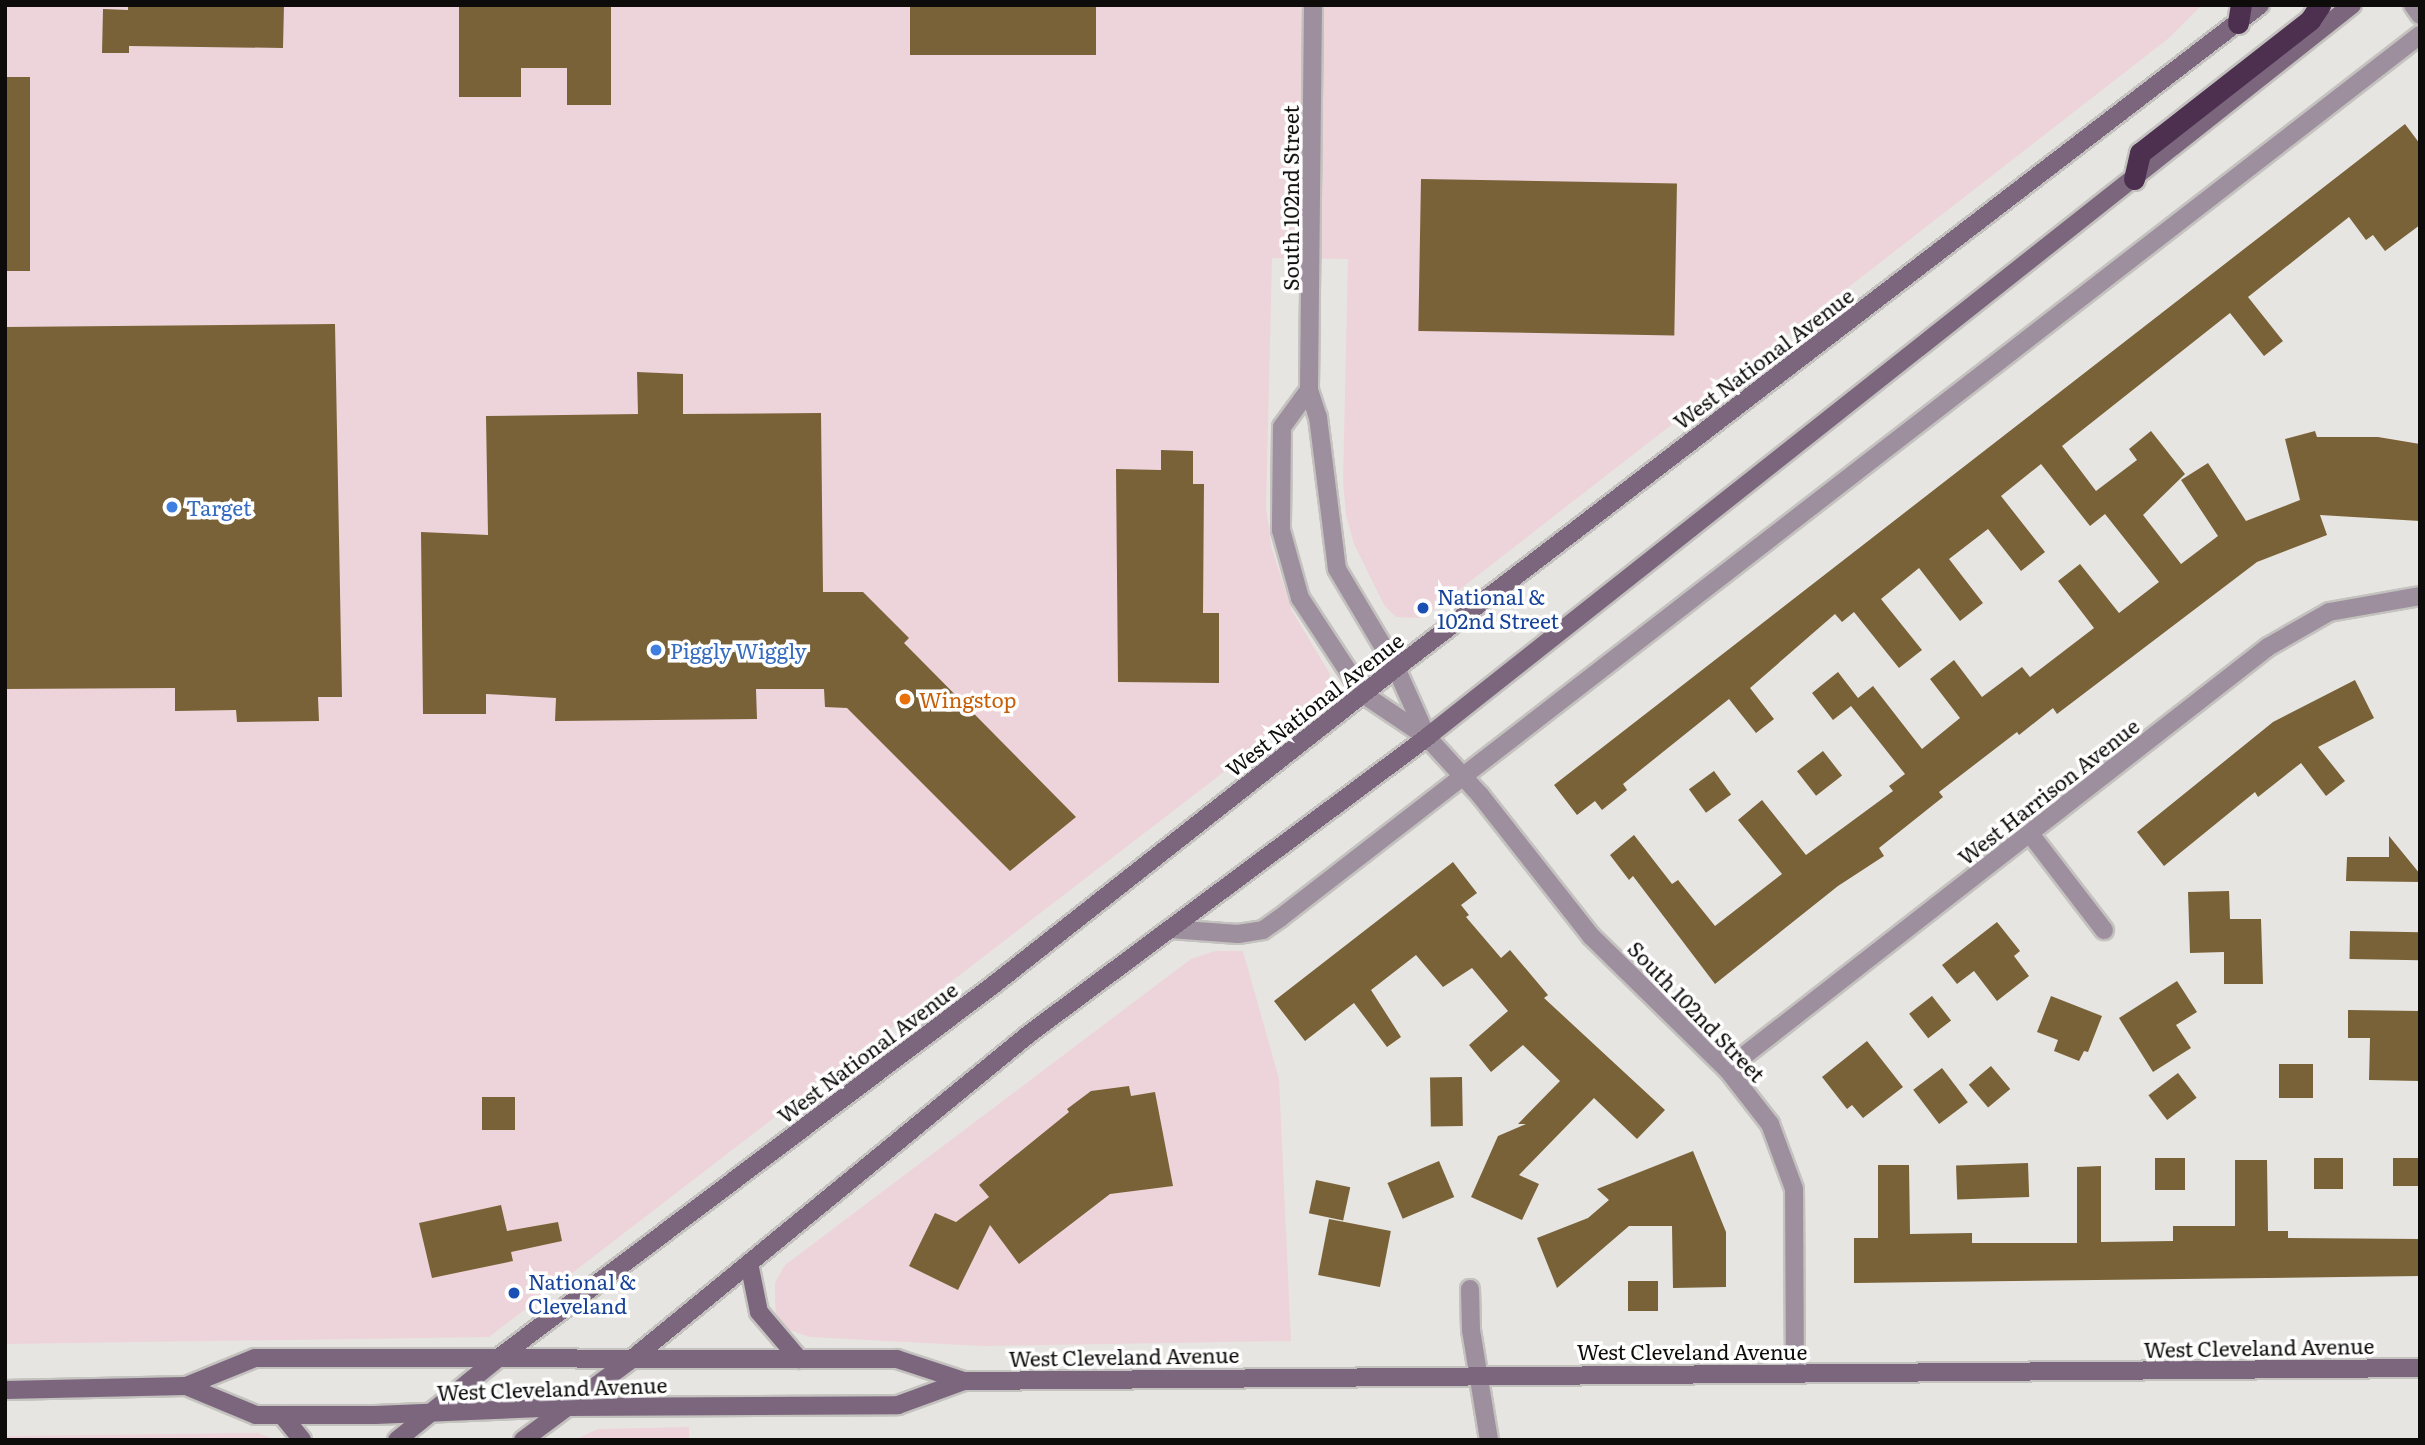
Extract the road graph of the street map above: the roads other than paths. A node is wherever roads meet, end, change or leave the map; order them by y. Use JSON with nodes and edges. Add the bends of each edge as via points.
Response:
{"nodes":[{"id":1,"x":1313,"y":5,"type":"edge"},
{"id":2,"x":2260,"y":5,"type":"edge"},
{"id":3,"x":2320,"y":5,"type":"edge"},
{"id":4,"x":2352,"y":5,"type":"edge"},
{"id":5,"x":2413,"y":5,"type":"edge"},
{"id":6,"x":2239,"y":14,"type":"edge"},
{"id":7,"x":2420,"y":15,"type":"edge"},
{"id":8,"x":2420,"y":35,"type":"edge"},
{"id":9,"x":2134,"y":179,"type":"junction"},
{"id":10,"x":1309,"y":390,"type":"junction"},
{"id":11,"x":2420,"y":597,"type":"edge"},
{"id":12,"x":1396,"y":668,"type":"junction"},
{"id":13,"x":1363,"y":694,"type":"junction"},
{"id":14,"x":1426,"y":737,"type":"junction"},
{"id":15,"x":1464,"y":777,"type":"junction"},
{"id":16,"x":2031,"y":835,"type":"junction"},
{"id":17,"x":1170,"y":929,"type":"junction"},
{"id":18,"x":2104,"y":930,"type":"dead end"},
{"id":19,"x":1727,"y":1069,"type":"junction"},
{"id":20,"x":749,"y":1264,"type":"junction"},
{"id":21,"x":1470,"y":1289,"type":"dead end"},
{"id":22,"x":497,"y":1359,"type":"junction"},
{"id":23,"x":632,"y":1359,"type":"junction"},
{"id":24,"x":799,"y":1359,"type":"junction"},
{"id":25,"x":2420,"y":1368,"type":"edge"},
{"id":26,"x":1795,"y":1374,"type":"junction"},
{"id":27,"x":1481,"y":1375,"type":"junction"},
{"id":28,"x":964,"y":1381,"type":"junction"},
{"id":29,"x":186,"y":1386,"type":"junction"},
{"id":30,"x":5,"y":1390,"type":"edge"},
{"id":31,"x":566,"y":1407,"type":"junction"},
{"id":32,"x":282,"y":1415,"type":"junction"},
{"id":33,"x":428,"y":1415,"type":"junction"},
{"id":34,"x":302,"y":1440,"type":"edge"},
{"id":35,"x":397,"y":1440,"type":"edge"},
{"id":36,"x":523,"y":1440,"type":"edge"},
{"id":37,"x":1489,"y":1440,"type":"edge"}],
"edges":[{"from":1,"to":10,"type":"street","name":"South 102nd Street"},
{"from":2,"to":6,"type":"main road","name":"West National Avenue"},
{"from":3,"to":9,"type":"highway","via":[[2309,20],[2140,153]]},
{"from":4,"to":9,"type":"main road"},
{"from":5,"to":7,"type":"street"},
{"from":6,"to":12,"type":"main road","name":"West National Avenue"},
{"from":8,"to":15,"type":"street"},
{"from":9,"to":14,"type":"main road"},
{"from":10,"to":12,"type":"street","name":"South 102nd Street","via":[[1318,417],[1337,569]]},
{"from":10,"to":13,"type":"street","name":"South 102nd Street","via":[[1282,427],[1281,530],[1300,598]]},
{"from":11,"to":16,"type":"street","name":"West Harrison Avenue","via":[[2329,612],[2268,647]]},
{"from":12,"to":13,"type":"main road","name":"West National Avenue"},
{"from":12,"to":14,"type":"street","name":"South 102nd Street"},
{"from":13,"to":14,"type":"street","name":"South 102nd Street"},
{"from":13,"to":22,"type":"main road","name":"West National Avenue","via":[[992,986]]},
{"from":14,"to":15,"type":"street","name":"South 102nd Street"},
{"from":14,"to":17,"type":"main road"},
{"from":15,"to":17,"type":"street","via":[[1263,930],[1238,934]]},
{"from":15,"to":19,"type":"street","name":"South 102nd Street","via":[[1591,936]]},
{"from":16,"to":18,"type":"street"},
{"from":16,"to":19,"type":"street","name":"West Harrison Avenue"},
{"from":17,"to":20,"type":"main road","via":[[1029,1034]]},
{"from":19,"to":26,"type":"street","name":"South 102nd Street","via":[[1770,1124],[1794,1189]]},
{"from":20,"to":23,"type":"main road"},
{"from":20,"to":24,"type":"main road","via":[[759,1312]]},
{"from":21,"to":27,"type":"street","via":[[1471,1330]]},
{"from":22,"to":23,"type":"main road","name":"West Cleveland Avenue"},
{"from":22,"to":29,"type":"main road","name":"West Cleveland Avenue","via":[[255,1358]]},
{"from":22,"to":33,"type":"main road","name":"West National Avenue"},
{"from":23,"to":24,"type":"main road","name":"West Cleveland Avenue"},
{"from":23,"to":31,"type":"main road"},
{"from":24,"to":28,"type":"main road","name":"West Cleveland Avenue","via":[[897,1359]]},
{"from":25,"to":26,"type":"main road","name":"West Cleveland Avenue"},
{"from":26,"to":27,"type":"main road","name":"West Cleveland Avenue"},
{"from":27,"to":28,"type":"main road","name":"West Cleveland Avenue"},
{"from":27,"to":37,"type":"street"},
{"from":28,"to":31,"type":"main road","name":"West Cleveland Avenue","via":[[898,1405]]},
{"from":29,"to":30,"type":"main road","name":"West Cleveland Avenue"},
{"from":29,"to":32,"type":"main road","name":"West Cleveland Avenue","via":[[256,1415]]},
{"from":31,"to":33,"type":"main road","name":"West Cleveland Avenue"},
{"from":31,"to":36,"type":"main road"},
{"from":32,"to":33,"type":"main road","name":"West Cleveland Avenue"},
{"from":32,"to":34,"type":"main road"},
{"from":33,"to":35,"type":"main road","name":"West National Avenue"}]}
